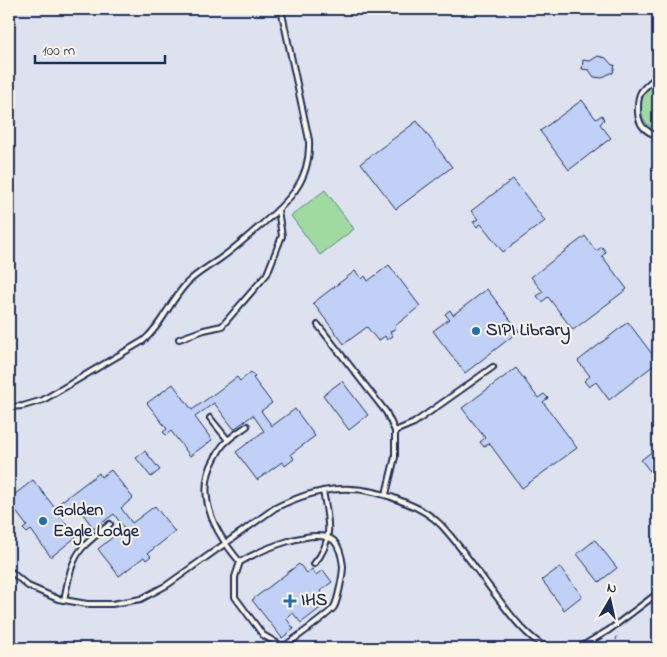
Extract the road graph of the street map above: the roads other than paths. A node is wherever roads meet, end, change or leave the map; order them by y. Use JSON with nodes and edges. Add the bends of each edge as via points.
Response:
{"nodes":[{"id":1,"x":281,"y":9,"type":"edge"},
{"id":2,"x":658,"y":76,"type":"edge"},
{"id":3,"x":658,"y":136,"type":"edge"},
{"id":4,"x":278,"y":210,"type":"junction"},
{"id":5,"x":318,"y":325,"type":"dead end"},
{"id":6,"x":179,"y":338,"type":"dead end"},
{"id":7,"x":493,"y":367,"type":"dead end"},
{"id":8,"x":9,"y":408,"type":"edge"},
{"id":9,"x":210,"y":418,"type":"dead end"},
{"id":10,"x":247,"y":426,"type":"dead end"},
{"id":11,"x":395,"y":431,"type":"junction"},
{"id":12,"x":228,"y":440,"type":"junction"},
{"id":13,"x":323,"y":491,"type":"junction"},
{"id":14,"x":386,"y":494,"type":"junction"},
{"id":15,"x":110,"y":524,"type":"dead end"},
{"id":16,"x":328,"y":539,"type":"junction"},
{"id":17,"x":224,"y":544,"type":"junction"},
{"id":18,"x":240,"y":562,"type":"junction"},
{"id":19,"x":314,"y":564,"type":"dead end"},
{"id":20,"x":9,"y":570,"type":"edge"},
{"id":21,"x":658,"y":593,"type":"edge"},
{"id":22,"x":64,"y":600,"type":"junction"},
{"id":23,"x":547,"y":648,"type":"edge"},
{"id":24,"x":580,"y":648,"type":"edge"}],
"edges":[{"from":1,"to":4,"type":"lane","via":[[310,155],[296,191]]},
{"from":2,"to":3,"type":"lane","via":[[641,92],[638,102],[640,124]]},
{"from":4,"to":6,"type":"lane","via":[[282,236],[267,274],[222,326]]},
{"from":4,"to":8,"type":"lane","via":[[242,242],[189,281],[143,341],[43,400]]},
{"from":5,"to":11,"type":"lane","via":[[386,412]]},
{"from":7,"to":11,"type":"lane","via":[[414,422]]},
{"from":9,"to":12,"type":"lane"},
{"from":10,"to":12,"type":"lane"},
{"from":11,"to":14,"type":"lane","via":[[394,456]]},
{"from":12,"to":17,"type":"lane","via":[[210,468],[206,486],[208,506]]},
{"from":13,"to":14,"type":"lane","via":[[357,489]]},
{"from":13,"to":16,"type":"lane"},
{"from":13,"to":17,"type":"lane","via":[[275,508]]},
{"from":14,"to":23,"type":"lane","via":[[420,509],[440,524],[507,610],[531,637]]},
{"from":15,"to":22,"type":"lane","via":[[75,559]]},
{"from":16,"to":18,"type":"lane","via":[[298,538],[257,552]]},
{"from":16,"to":18,"type":"lane","via":[[334,541],[342,559],[343,574],[334,608],[286,645],[263,635],[235,596],[235,577]]},
{"from":16,"to":19,"type":"lane"},
{"from":17,"to":18,"type":"lane"},
{"from":17,"to":22,"type":"lane","via":[[167,586],[141,599],[112,604]]},
{"from":20,"to":22,"type":"lane","via":[[28,586]]},
{"from":21,"to":24,"type":"lane"}]}
